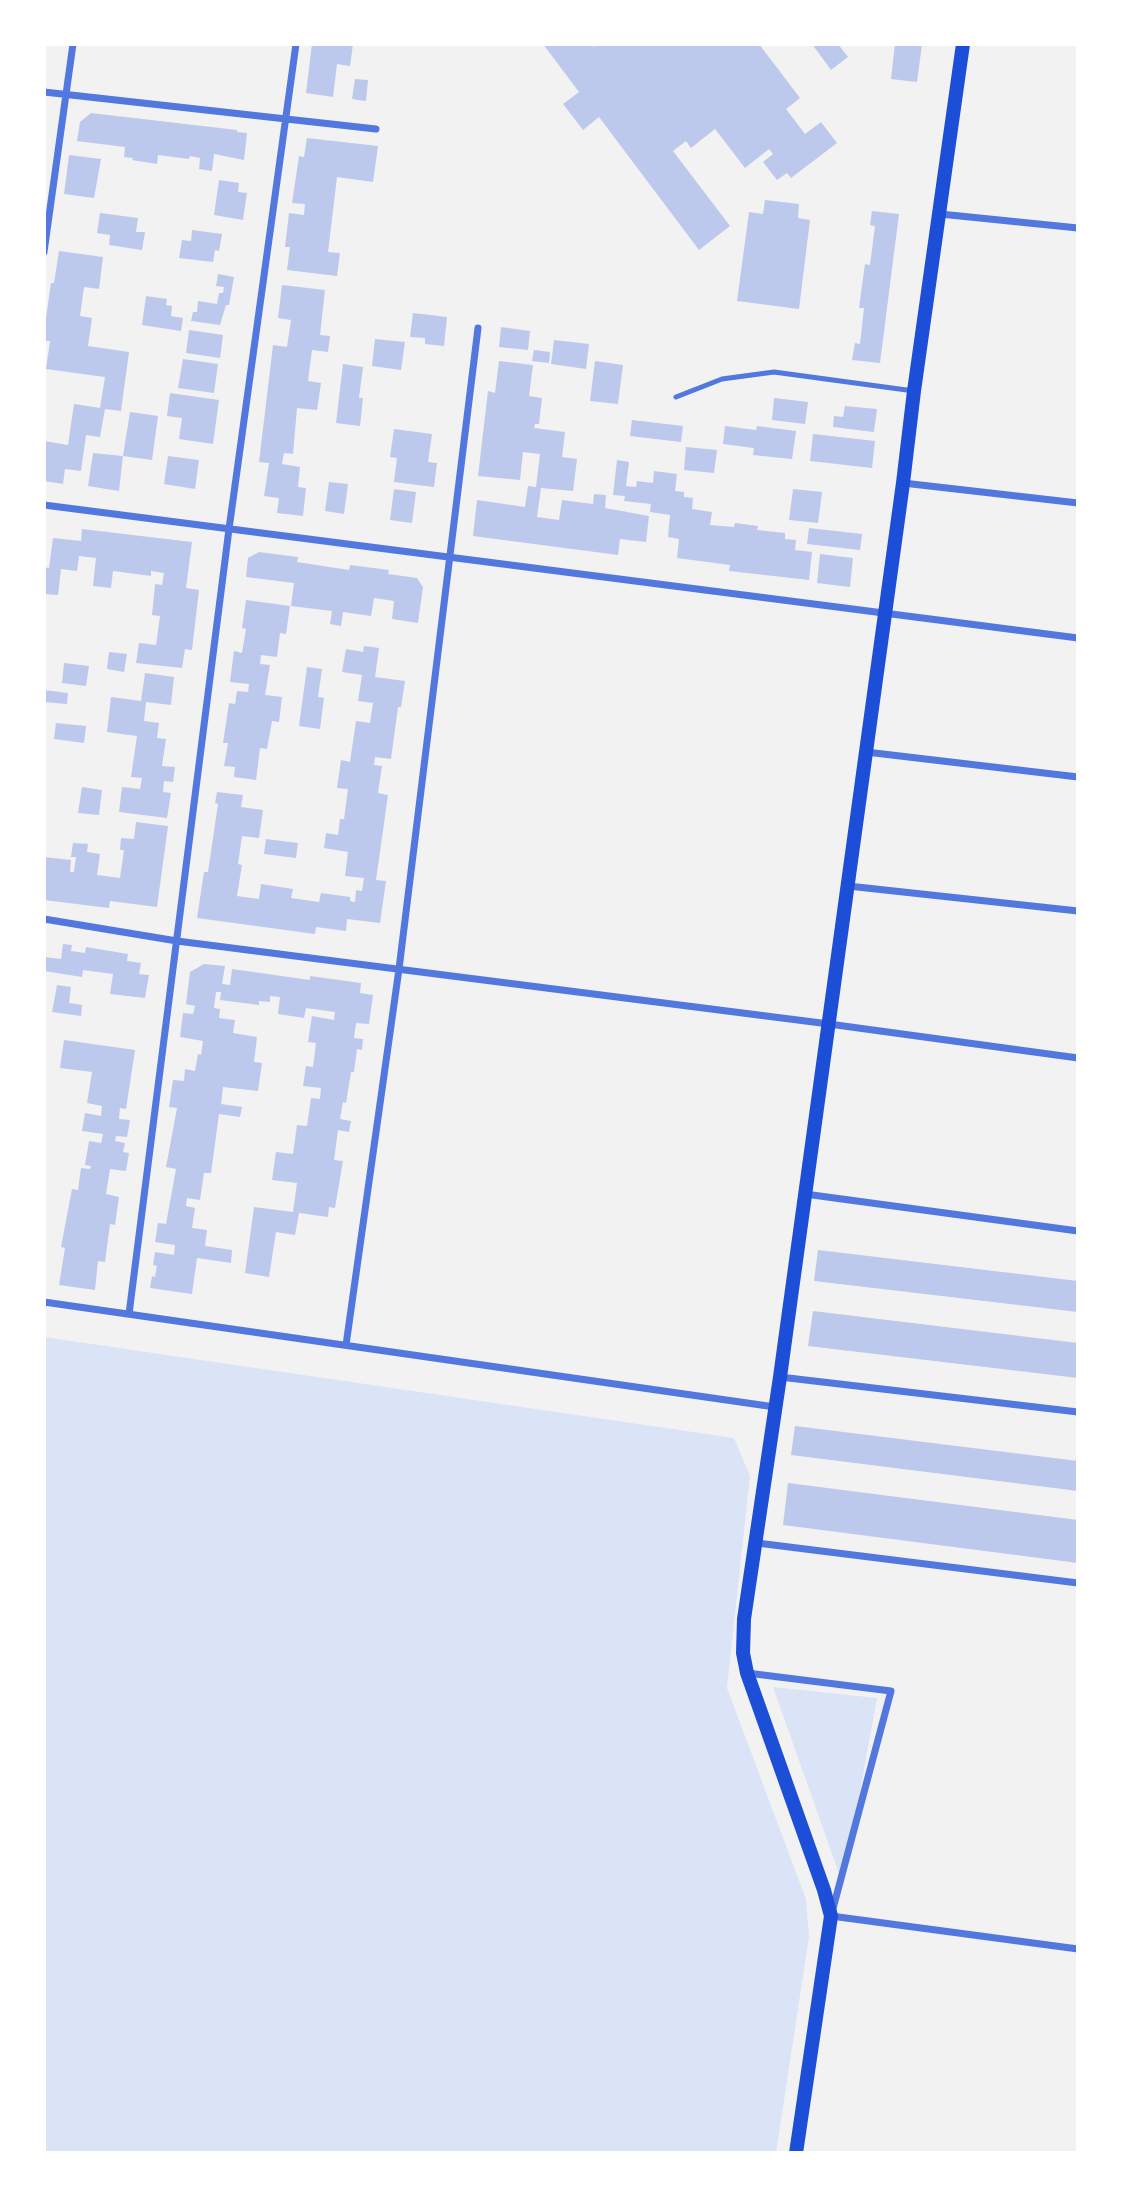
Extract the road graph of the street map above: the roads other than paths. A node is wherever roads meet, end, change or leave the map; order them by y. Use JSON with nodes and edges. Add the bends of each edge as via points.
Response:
{"nodes":[{"id":1,"x":73,"y":44,"type":"edge"},
{"id":2,"x":296,"y":44,"type":"edge"},
{"id":3,"x":963,"y":44,"type":"edge"},
{"id":4,"x":44,"y":92,"type":"edge"},
{"id":5,"x":66,"y":95,"type":"junction"},
{"id":6,"x":286,"y":119,"type":"junction"},
{"id":7,"x":376,"y":128,"type":"dead end"},
{"id":8,"x":940,"y":214,"type":"junction"},
{"id":9,"x":1078,"y":228,"type":"edge"},
{"id":10,"x":44,"y":252,"type":"edge"},
{"id":11,"x":478,"y":328,"type":"dead end"},
{"id":12,"x":914,"y":390,"type":"junction"},
{"id":13,"x":676,"y":397,"type":"dead end"},
{"id":14,"x":903,"y":483,"type":"junction"},
{"id":15,"x":1078,"y":503,"type":"edge"},
{"id":16,"x":44,"y":505,"type":"edge"},
{"id":17,"x":229,"y":529,"type":"junction"},
{"id":18,"x":450,"y":557,"type":"junction"},
{"id":19,"x":885,"y":613,"type":"junction"},
{"id":20,"x":1078,"y":638,"type":"edge"},
{"id":21,"x":866,"y":752,"type":"junction"},
{"id":22,"x":1078,"y":777,"type":"edge"},
{"id":23,"x":847,"y":886,"type":"junction"},
{"id":24,"x":1078,"y":911,"type":"edge"},
{"id":25,"x":44,"y":919,"type":"edge"},
{"id":26,"x":177,"y":941,"type":"junction"},
{"id":27,"x":399,"y":969,"type":"junction"},
{"id":28,"x":829,"y":1024,"type":"junction"},
{"id":29,"x":1078,"y":1058,"type":"edge"},
{"id":30,"x":805,"y":1194,"type":"junction"},
{"id":31,"x":1078,"y":1230,"type":"edge"},
{"id":32,"x":44,"y":1301,"type":"edge"},
{"id":33,"x":128,"y":1314,"type":"junction"},
{"id":34,"x":346,"y":1345,"type":"junction"},
{"id":35,"x":780,"y":1377,"type":"junction"},
{"id":36,"x":775,"y":1407,"type":"junction"},
{"id":37,"x":1078,"y":1412,"type":"edge"},
{"id":38,"x":757,"y":1543,"type":"junction"},
{"id":39,"x":1078,"y":1583,"type":"edge"},
{"id":40,"x":747,"y":1673,"type":"junction"},
{"id":41,"x":831,"y":1916,"type":"junction"},
{"id":42,"x":1078,"y":1949,"type":"edge"},
{"id":43,"x":796,"y":2153,"type":"edge"}],
"edges":[{"from":1,"to":5,"type":"street"},
{"from":2,"to":6,"type":"street"},
{"from":3,"to":8,"type":"main road"},
{"from":4,"to":5,"type":"street"},
{"from":5,"to":6,"type":"street"},
{"from":5,"to":10,"type":"street"},
{"from":6,"to":7,"type":"street"},
{"from":6,"to":17,"type":"street"},
{"from":8,"to":9,"type":"street"},
{"from":8,"to":12,"type":"main road"},
{"from":11,"to":18,"type":"street"},
{"from":12,"to":13,"type":"lane","via":[[774,372],[722,379]]},
{"from":12,"to":14,"type":"main road"},
{"from":14,"to":15,"type":"street"},
{"from":14,"to":19,"type":"main road"},
{"from":16,"to":17,"type":"street"},
{"from":17,"to":18,"type":"street"},
{"from":17,"to":26,"type":"street"},
{"from":18,"to":19,"type":"street"},
{"from":18,"to":27,"type":"street"},
{"from":19,"to":20,"type":"street"},
{"from":19,"to":21,"type":"main road"},
{"from":21,"to":22,"type":"street"},
{"from":21,"to":23,"type":"main road"},
{"from":23,"to":24,"type":"street"},
{"from":23,"to":28,"type":"main road"},
{"from":25,"to":26,"type":"street"},
{"from":26,"to":27,"type":"street"},
{"from":26,"to":33,"type":"street"},
{"from":27,"to":28,"type":"street"},
{"from":27,"to":34,"type":"street"},
{"from":28,"to":29,"type":"street"},
{"from":28,"to":30,"type":"main road"},
{"from":30,"to":31,"type":"street"},
{"from":30,"to":35,"type":"main road"},
{"from":32,"to":33,"type":"street"},
{"from":33,"to":34,"type":"street"},
{"from":34,"to":36,"type":"street"},
{"from":35,"to":36,"type":"main road"},
{"from":35,"to":37,"type":"street"},
{"from":36,"to":38,"type":"main road"},
{"from":38,"to":39,"type":"street"},
{"from":38,"to":40,"type":"main road","via":[[742,1638]]},
{"from":40,"to":41,"type":"main road"},
{"from":40,"to":41,"type":"street","via":[[891,1690]]},
{"from":41,"to":42,"type":"street"},
{"from":41,"to":43,"type":"main road"}]}
